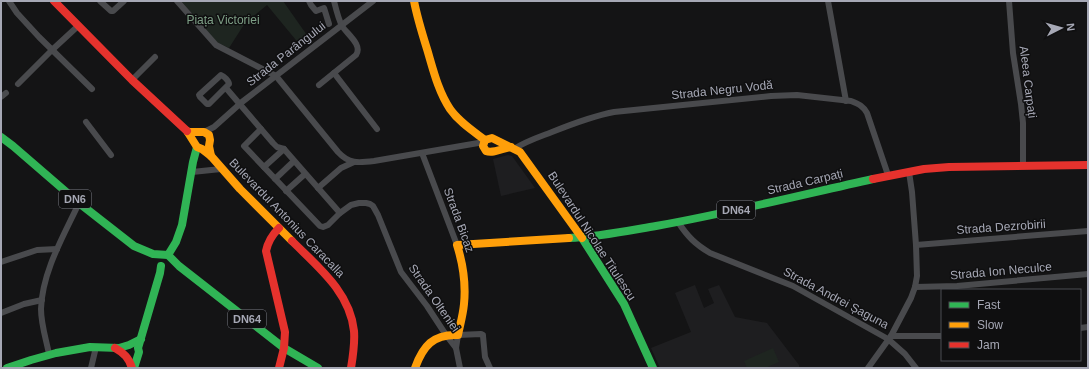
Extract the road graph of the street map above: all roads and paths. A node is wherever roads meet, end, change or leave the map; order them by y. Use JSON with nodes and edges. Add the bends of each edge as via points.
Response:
{"nodes":[{"id":1,"x":9,"y":1,"type":"edge"},
{"id":2,"x":54,"y":1,"type":"edge"},
{"id":3,"x":100,"y":1,"type":"edge"},
{"id":4,"x":124,"y":1,"type":"edge"},
{"id":5,"x":177,"y":1,"type":"edge"},
{"id":6,"x":310,"y":1,"type":"edge"},
{"id":7,"x":334,"y":1,"type":"edge"},
{"id":8,"x":373,"y":1,"type":"edge"},
{"id":9,"x":414,"y":1,"type":"edge"},
{"id":10,"x":828,"y":1,"type":"edge"},
{"id":11,"x":1009,"y":1,"type":"edge"},
{"id":12,"x":329,"y":24,"type":"dead end"},
{"id":13,"x":342,"y":25,"type":"junction"},
{"id":14,"x":78,"y":26,"type":"junction"},
{"id":15,"x":52,"y":50,"type":"junction"},
{"id":16,"x":155,"y":57,"type":"dead end"},
{"id":17,"x":334,"y":73,"type":"junction"},
{"id":18,"x":276,"y":76,"type":"junction"},
{"id":19,"x":132,"y":80,"type":"junction"},
{"id":20,"x":18,"y":84,"type":"dead end"},
{"id":21,"x":319,"y":85,"type":"dead end"},
{"id":22,"x":226,"y":88,"type":"junction"},
{"id":23,"x":92,"y":90,"type":"dead end"},
{"id":24,"x":846,"y":101,"type":"junction"},
{"id":25,"x":240,"y":104,"type":"junction"},
{"id":26,"x":86,"y":122,"type":"dead end"},
{"id":27,"x":261,"y":129,"type":"junction"},
{"id":28,"x":377,"y":129,"type":"dead end"},
{"id":29,"x":1,"y":137,"type":"edge"},
{"id":30,"x":496,"y":140,"type":"junction"},
{"id":31,"x":202,"y":141,"type":"junction"},
{"id":32,"x":485,"y":144,"type":"junction"},
{"id":33,"x":513,"y":148,"type":"junction"},
{"id":34,"x":284,"y":149,"type":"junction"},
{"id":35,"x":496,"y":150,"type":"junction"},
{"id":36,"x":422,"y":153,"type":"junction"},
{"id":37,"x":111,"y":155,"type":"dead end"},
{"id":38,"x":294,"y":161,"type":"junction"},
{"id":39,"x":354,"y":162,"type":"junction"},
{"id":40,"x":1088,"y":165,"type":"edge"},
{"id":41,"x":1023,"y":166,"type":"junction"},
{"id":42,"x":264,"y":167,"type":"junction"},
{"id":43,"x":221,"y":168,"type":"junction"},
{"id":44,"x":192,"y":172,"type":"junction"},
{"id":45,"x":909,"y":172,"type":"junction"},
{"id":46,"x":305,"y":174,"type":"junction"},
{"id":47,"x":888,"y":175,"type":"junction"},
{"id":48,"x":275,"y":179,"type":"junction"},
{"id":49,"x":318,"y":188,"type":"junction"},
{"id":50,"x":286,"y":191,"type":"junction"},
{"id":51,"x":79,"y":202,"type":"junction"},
{"id":52,"x":340,"y":213,"type":"junction"},
{"id":53,"x":678,"y":222,"type":"junction"},
{"id":54,"x":279,"y":228,"type":"junction"},
{"id":55,"x":1088,"y":231,"type":"edge"},
{"id":56,"x":582,"y":238,"type":"junction"},
{"id":57,"x":457,"y":245,"type":"junction"},
{"id":58,"x":916,"y":245,"type":"junction"},
{"id":59,"x":57,"y":249,"type":"junction"},
{"id":60,"x":1,"y":262,"type":"edge"},
{"id":61,"x":163,"y":262,"type":"junction"},
{"id":62,"x":1088,"y":274,"type":"edge"},
{"id":63,"x":915,"y":288,"type":"junction"},
{"id":64,"x":42,"y":300,"type":"junction"},
{"id":65,"x":1,"y":313,"type":"edge"},
{"id":66,"x":446,"y":335,"type":"junction"},
{"id":67,"x":458,"y":335,"type":"junction"},
{"id":68,"x":941,"y":336,"type":"edge"},
{"id":69,"x":890,"y":338,"type":"junction"},
{"id":70,"x":96,"y":347,"type":"junction"},
{"id":71,"x":284,"y":348,"type":"junction"},
{"id":72,"x":456,"y":348,"type":"junction"},
{"id":73,"x":131,"y":351,"type":"junction"},
{"id":74,"x":49,"y":354,"type":"junction"},
{"id":75,"x":7,"y":368,"type":"edge"},
{"id":76,"x":90,"y":368,"type":"edge"},
{"id":77,"x":133,"y":368,"type":"edge"},
{"id":78,"x":279,"y":368,"type":"edge"},
{"id":79,"x":318,"y":368,"type":"edge"},
{"id":80,"x":351,"y":368,"type":"edge"},
{"id":81,"x":415,"y":368,"type":"edge"},
{"id":82,"x":460,"y":368,"type":"edge"},
{"id":83,"x":490,"y":368,"type":"edge"},
{"id":84,"x":653,"y":368,"type":"edge"},
{"id":85,"x":868,"y":368,"type":"edge"},
{"id":86,"x":916,"y":368,"type":"edge"}],
"edges":[{"from":1,"to":15,"type":"street"},
{"from":2,"to":14,"type":"main road","name":"Bulevardul Antonius Caracalla"},
{"from":3,"to":4,"type":"street","via":[[111,11]]},
{"from":5,"to":18,"type":"street","via":[[216,45]]},
{"from":6,"to":12,"type":"street","via":[[316,11],[324,8]]},
{"from":7,"to":13,"type":"street"},
{"from":8,"to":13,"type":"street","name":"Strada Parângului"},
{"from":9,"to":32,"type":"main road","via":[[435,75],[446,103]]},
{"from":10,"to":24,"type":"street"},
{"from":11,"to":41,"type":"street","name":"Aleea Carpați","via":[[1023,123]]},
{"from":13,"to":17,"type":"street","via":[[358,49],[356,55]]},
{"from":13,"to":18,"type":"street","name":"Strada Parângului"},
{"from":14,"to":15,"type":"street"},
{"from":14,"to":19,"type":"main road","name":"Bulevardul Antonius Caracalla"},
{"from":15,"to":20,"type":"street"},
{"from":15,"to":23,"type":"street"},
{"from":16,"to":19,"type":"street"},
{"from":17,"to":21,"type":"street"},
{"from":17,"to":28,"type":"street"},
{"from":18,"to":25,"type":"street","name":"Strada Parângului"},
{"from":18,"to":39,"type":"street","via":[[338,152]]},
{"from":19,"to":31,"type":"main road","name":"Bulevardul Antonius Caracalla","via":[[188,132]]},
{"from":22,"to":22,"type":"street","via":[[230,83],[221,75],[199,96],[208,104]]},
{"from":22,"to":25,"type":"street"},
{"from":24,"to":33,"type":"street","name":"Strada Negru Vodă","via":[[786,95],[614,112],[602,114]]},
{"from":24,"to":47,"type":"street","name":"Strada Negru Vodă","via":[[864,107]]},
{"from":25,"to":27,"type":"street"},
{"from":25,"to":31,"type":"street","name":"Strada Parângului"},
{"from":26,"to":37,"type":"street"},
{"from":27,"to":34,"type":"street","via":[[277,147]]},
{"from":27,"to":42,"type":"street","via":[[244,146]]},
{"from":29,"to":51,"type":"main road","number":"DN6"},
{"from":30,"to":32,"type":"main road","via":[[487,139]]},
{"from":30,"to":33,"type":"main road","name":"Bulevardul Nicolae Titulescu"},
{"from":30,"to":35,"type":"main road"},
{"from":31,"to":43,"type":"main road","name":"Bulevardul Antonius Caracalla"},
{"from":31,"to":44,"type":"main road"},
{"from":32,"to":35,"type":"main road","via":[[490,153]]},
{"from":32,"to":36,"type":"street"},
{"from":33,"to":35,"type":"main road"},
{"from":33,"to":56,"type":"main road","name":"Bulevardul Nicolae Titulescu","via":[[522,155]]},
{"from":34,"to":38,"type":"street"},
{"from":34,"to":42,"type":"street"},
{"from":36,"to":39,"type":"street"},
{"from":36,"to":57,"type":"street","name":"Strada Bicaz"},
{"from":38,"to":46,"type":"street"},
{"from":38,"to":48,"type":"street"},
{"from":39,"to":49,"type":"street","via":[[341,168]]},
{"from":40,"to":41,"type":"main road","name":"Strada Carpați","number":"DN64"},
{"from":41,"to":45,"type":"main road","name":"Strada Carpați","number":"DN64","via":[[949,167]]},
{"from":42,"to":48,"type":"street"},
{"from":43,"to":44,"type":"street"},
{"from":43,"to":54,"type":"main road","name":"Bulevardul Antonius Caracalla"},
{"from":44,"to":61,"type":"main road","via":[[180,233]]},
{"from":45,"to":47,"type":"main road","name":"Strada Carpați","number":"DN64"},
{"from":45,"to":58,"type":"street"},
{"from":46,"to":49,"type":"street"},
{"from":46,"to":50,"type":"street"},
{"from":47,"to":53,"type":"main road","name":"Strada Carpați","number":"DN64"},
{"from":48,"to":50,"type":"street"},
{"from":49,"to":52,"type":"street"},
{"from":50,"to":52,"type":"street","name":"Strada Olteniei","via":[[320,226],[328,225]]},
{"from":51,"to":59,"type":"street"},
{"from":51,"to":61,"type":"main road","number":"DN6","via":[[134,246]]},
{"from":52,"to":66,"type":"street","name":"Strada Olteniei","via":[[359,203],[373,206],[401,272]]},
{"from":53,"to":56,"type":"main road","name":"Strada Carpați","number":"DN64"},
{"from":53,"to":69,"type":"street","name":"Strada Andrei Șaguna","via":[[690,239],[710,253],[779,279]]},
{"from":54,"to":71,"type":"main road","via":[[268,239],[266,251],[285,332]]},
{"from":54,"to":80,"type":"main road","name":"Bulevardul Antonius Caracalla","via":[[329,278],[342,295],[353,325]]},
{"from":55,"to":58,"type":"street","name":"Strada Dezrobirii"},
{"from":56,"to":57,"type":"main road","name":"Strada Carpați"},
{"from":56,"to":84,"type":"main road","name":"Bulevardul Nicolae Titulescu","via":[[624,304]]},
{"from":57,"to":67,"type":"main road","name":"Strada Bicaz","via":[[464,285],[464,303]]},
{"from":58,"to":63,"type":"street"},
{"from":59,"to":60,"type":"street","via":[[37,250]]},
{"from":59,"to":64,"type":"street"},
{"from":61,"to":71,"type":"main road","number":"DN64","via":[[179,266]]},
{"from":61,"to":73,"type":"main road","via":[[141,339]]},
{"from":62,"to":63,"type":"street","name":"Strada Ion Neculce"},
{"from":63,"to":69,"type":"street"},
{"from":64,"to":65,"type":"street"},
{"from":64,"to":74,"type":"street","via":[[42,316]]},
{"from":66,"to":67,"type":"main road"},
{"from":66,"to":72,"type":"street","name":"Strada Olteniei"},
{"from":66,"to":81,"type":"main road","via":[[426,346]]},
{"from":67,"to":72,"type":"street","name":"Strada Bicaz"},
{"from":67,"to":83,"type":"street","via":[[483,334],[485,357]]},
{"from":68,"to":69,"type":"street"},
{"from":69,"to":85,"type":"street"},
{"from":69,"to":86,"type":"street","name":"Strada Andrei Șaguna"},
{"from":70,"to":73,"type":"main road"},
{"from":70,"to":74,"type":"main road"},
{"from":70,"to":76,"type":"street"},
{"from":71,"to":78,"type":"main road"},
{"from":71,"to":79,"type":"main road","number":"DN64"},
{"from":72,"to":82,"type":"street","name":"Strada Bicaz"},
{"from":73,"to":77,"type":"main road"},
{"from":74,"to":75,"type":"main road"}]}
